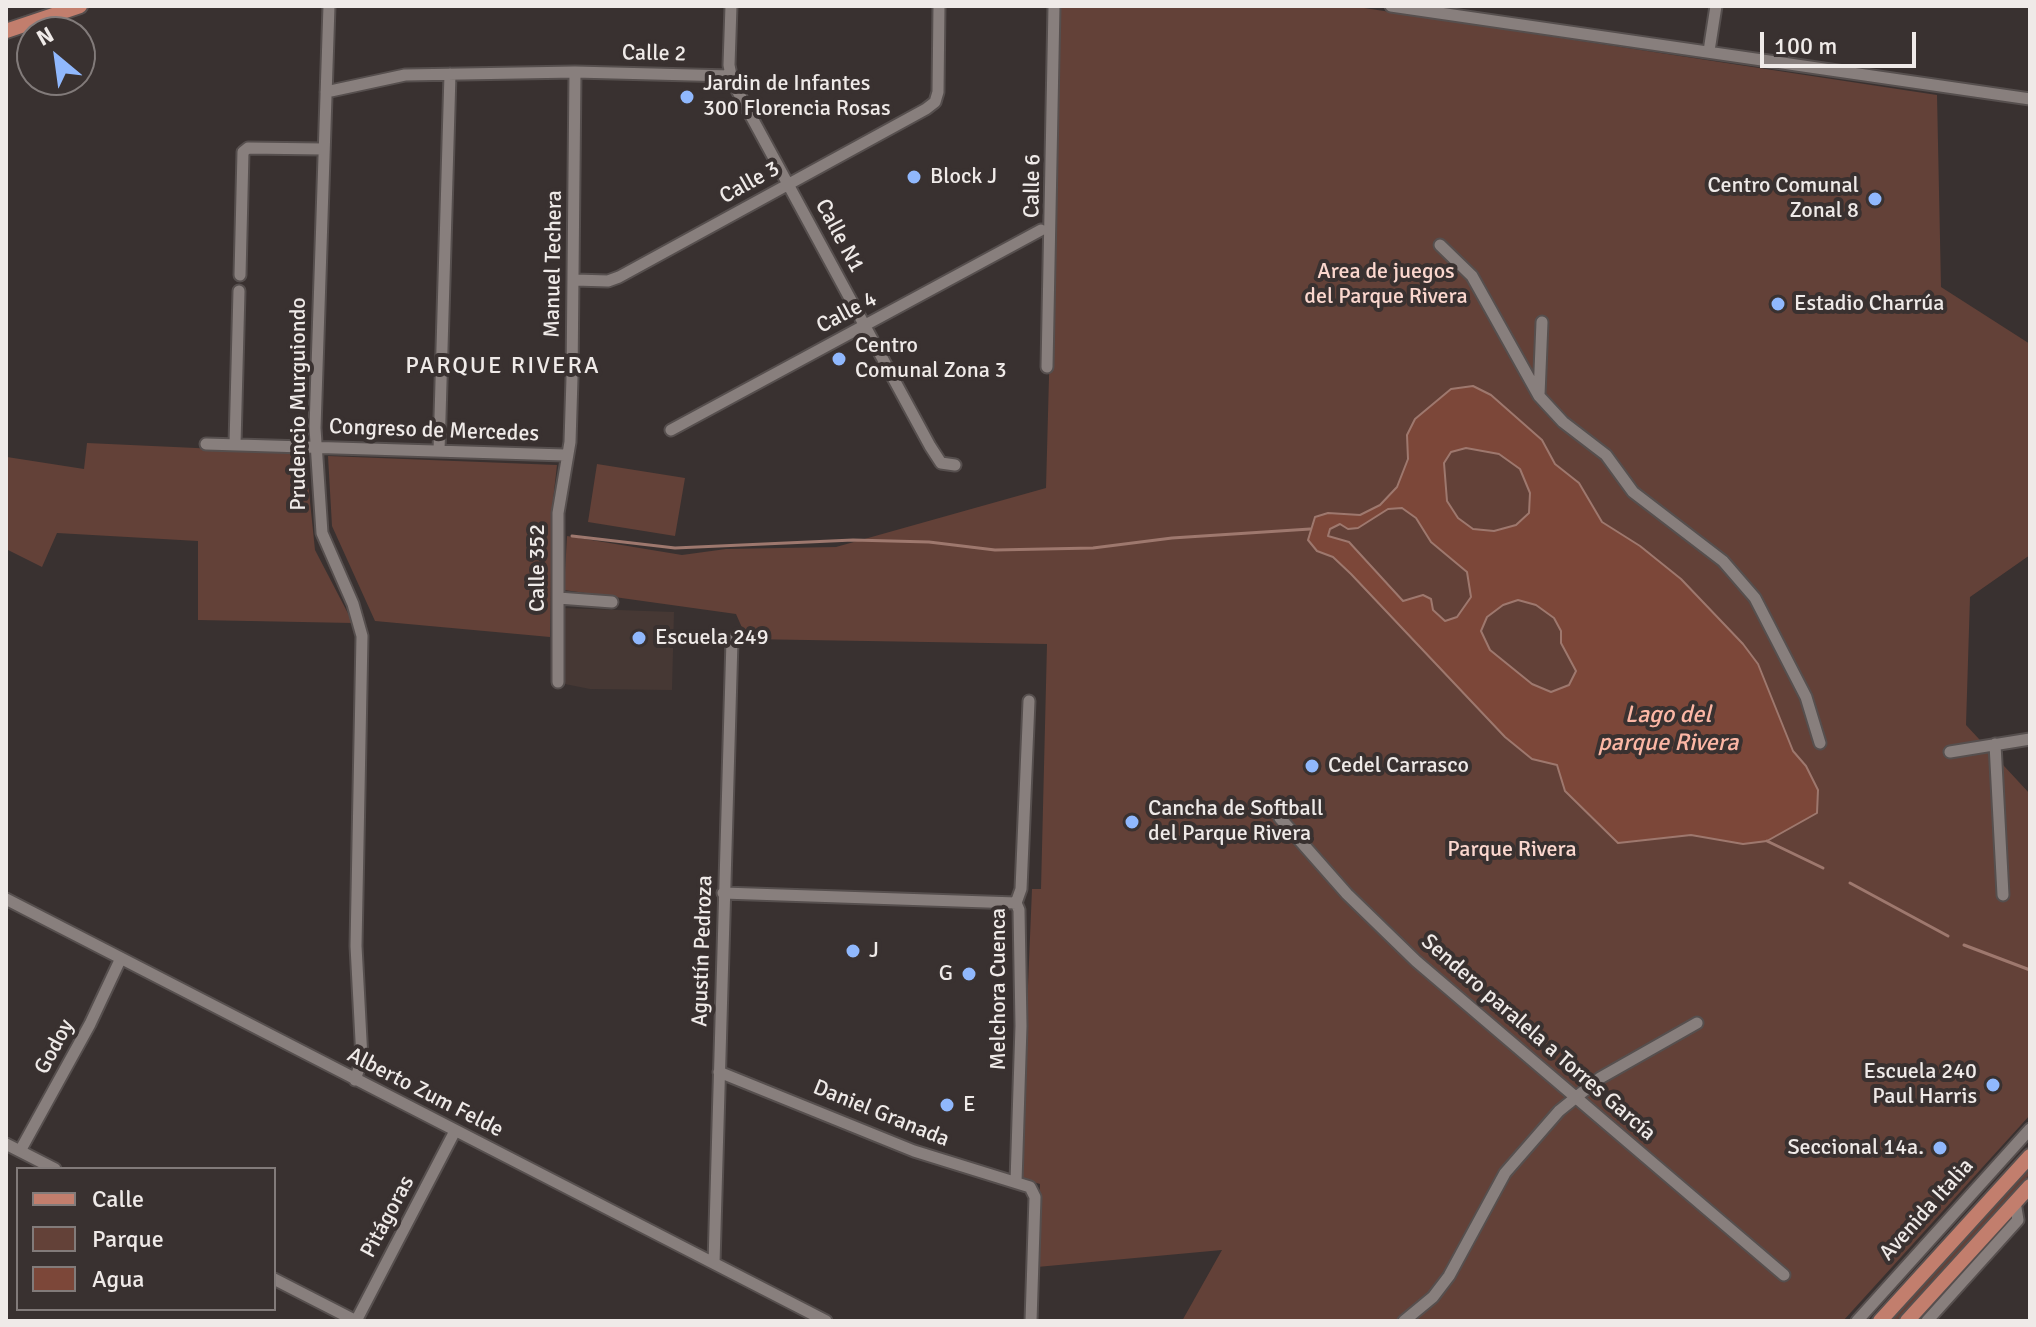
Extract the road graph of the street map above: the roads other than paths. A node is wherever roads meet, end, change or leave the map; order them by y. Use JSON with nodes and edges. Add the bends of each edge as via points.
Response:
{"nodes":[{"id":1,"x":80,"y":6,"type":"edge"},
{"id":2,"x":329,"y":6,"type":"edge"},
{"id":3,"x":731,"y":6,"type":"edge"},
{"id":4,"x":939,"y":6,"type":"edge"},
{"id":5,"x":1054,"y":6,"type":"edge"},
{"id":6,"x":1391,"y":6,"type":"edge"},
{"id":7,"x":1716,"y":6,"type":"edge"},
{"id":8,"x":6,"y":31,"type":"edge"},
{"id":9,"x":1709,"y":51,"type":"junction"},
{"id":10,"x":575,"y":72,"type":"junction"},
{"id":11,"x":450,"y":74,"type":"junction"},
{"id":12,"x":731,"y":76,"type":"junction"},
{"id":13,"x":326,"y":92,"type":"junction"},
{"id":14,"x":2030,"y":99,"type":"edge"},
{"id":15,"x":323,"y":149,"type":"junction"},
{"id":16,"x":788,"y":184,"type":"junction"},
{"id":17,"x":1041,"y":230,"type":"dead end"},
{"id":18,"x":1440,"y":245,"type":"dead end"},
{"id":19,"x":240,"y":275,"type":"dead end"},
{"id":20,"x":575,"y":280,"type":"junction"},
{"id":21,"x":239,"y":291,"type":"dead end"},
{"id":22,"x":1542,"y":322,"type":"dead end"},
{"id":23,"x":865,"y":326,"type":"junction"},
{"id":24,"x":1047,"y":367,"type":"dead end"},
{"id":25,"x":1539,"y":396,"type":"junction"},
{"id":26,"x":671,"y":430,"type":"dead end"},
{"id":27,"x":206,"y":444,"type":"dead end"},
{"id":28,"x":235,"y":444,"type":"junction"},
{"id":29,"x":316,"y":448,"type":"junction"},
{"id":30,"x":439,"y":451,"type":"junction"},
{"id":31,"x":565,"y":455,"type":"junction"},
{"id":32,"x":955,"y":465,"type":"dead end"},
{"id":33,"x":558,"y":598,"type":"junction"},
{"id":34,"x":612,"y":602,"type":"dead end"},
{"id":35,"x":732,"y":640,"type":"dead end"},
{"id":36,"x":558,"y":682,"type":"dead end"},
{"id":37,"x":1029,"y":701,"type":"dead end"},
{"id":38,"x":2030,"y":739,"type":"edge"},
{"id":39,"x":1820,"y":743,"type":"dead end"},
{"id":40,"x":1995,"y":744,"type":"junction"},
{"id":41,"x":1950,"y":752,"type":"dead end"},
{"id":42,"x":1280,"y":818,"type":"dead end"},
{"id":43,"x":723,"y":893,"type":"junction"},
{"id":44,"x":2003,"y":895,"type":"dead end"},
{"id":45,"x":6,"y":899,"type":"edge"},
{"id":46,"x":1016,"y":903,"type":"junction"},
{"id":47,"x":121,"y":958,"type":"junction"},
{"id":48,"x":1697,"y":1023,"type":"dead end"},
{"id":49,"x":719,"y":1072,"type":"junction"},
{"id":50,"x":355,"y":1080,"type":"junction"},
{"id":51,"x":1575,"y":1096,"type":"junction"},
{"id":52,"x":2030,"y":1129,"type":"edge"},
{"id":53,"x":455,"y":1131,"type":"junction"},
{"id":54,"x":6,"y":1144,"type":"edge"},
{"id":55,"x":20,"y":1151,"type":"junction"},
{"id":56,"x":2030,"y":1156,"type":"edge"},
{"id":57,"x":51,"y":1167,"type":"edge"},
{"id":58,"x":1016,"y":1182,"type":"junction"},
{"id":59,"x":2030,"y":1186,"type":"edge"},
{"id":60,"x":2015,"y":1202,"type":"junction"},
{"id":61,"x":1935,"y":1234,"type":"junction"},
{"id":62,"x":1949,"y":1246,"type":"junction"},
{"id":63,"x":714,"y":1263,"type":"junction"},
{"id":64,"x":1784,"y":1275,"type":"dead end"},
{"id":65,"x":276,"y":1280,"type":"edge"},
{"id":66,"x":356,"y":1321,"type":"edge"},
{"id":67,"x":826,"y":1321,"type":"edge"},
{"id":68,"x":1031,"y":1321,"type":"edge"},
{"id":69,"x":1404,"y":1321,"type":"edge"},
{"id":70,"x":1857,"y":1321,"type":"edge"},
{"id":71,"x":1880,"y":1321,"type":"edge"},
{"id":72,"x":1907,"y":1321,"type":"edge"},
{"id":73,"x":1927,"y":1321,"type":"edge"}],
"edges":[{"from":1,"to":8,"type":"main road"},
{"from":2,"to":13,"type":"street","name":"Prudencio Murguiondo"},
{"from":3,"to":12,"type":"street","name":"Calle N1"},
{"from":4,"to":16,"type":"street","name":"Calle 3","via":[[936,99]]},
{"from":5,"to":24,"type":"street","name":"Calle 6"},
{"from":6,"to":9,"type":"street"},
{"from":7,"to":9,"type":"street"},
{"from":9,"to":14,"type":"street"},
{"from":10,"to":11,"type":"street","name":"Calle 2"},
{"from":10,"to":12,"type":"street","name":"Calle 2"},
{"from":10,"to":20,"type":"street","name":"Manuel Techera"},
{"from":11,"to":13,"type":"street","name":"Calle 2","via":[[405,75]]},
{"from":11,"to":30,"type":"street"},
{"from":12,"to":16,"type":"street","name":"Calle N1"},
{"from":13,"to":15,"type":"street","name":"Prudencio Murguiondo"},
{"from":15,"to":19,"type":"street","via":[[243,152]]},
{"from":15,"to":29,"type":"street","name":"Prudencio Murguiondo"},
{"from":16,"to":20,"type":"street","name":"Calle 3","via":[[619,277]]},
{"from":16,"to":23,"type":"street","name":"Calle N1"},
{"from":17,"to":23,"type":"street","name":"Calle 4"},
{"from":18,"to":25,"type":"street","via":[[1472,276]]},
{"from":20,"to":31,"type":"street","name":"Manuel Techera","via":[[570,442]]},
{"from":21,"to":28,"type":"street"},
{"from":22,"to":25,"type":"street"},
{"from":23,"to":26,"type":"street","name":"Calle 4"},
{"from":23,"to":32,"type":"street","name":"Calle N1","via":[[941,463]]},
{"from":25,"to":39,"type":"street","via":[[1606,455],[1633,492],[1723,561],[1755,598],[1806,697]]},
{"from":27,"to":28,"type":"street","name":"Congreso de Mercedes"},
{"from":28,"to":29,"type":"street","name":"Congreso de Mercedes"},
{"from":29,"to":30,"type":"street","name":"Congreso de Mercedes"},
{"from":29,"to":50,"type":"street","name":"Prudencio Murguiondo","via":[[322,533],[362,636],[356,946],[362,1059]]},
{"from":30,"to":31,"type":"street","name":"Congreso de Mercedes"},
{"from":31,"to":33,"type":"street","name":"Calle 352","via":[[558,513]]},
{"from":33,"to":34,"type":"street"},
{"from":33,"to":36,"type":"street","name":"Calle 352"},
{"from":35,"to":43,"type":"street","name":"Agustín Pedroza"},
{"from":37,"to":46,"type":"street","name":"Melchora Cuenca","via":[[1021,889]]},
{"from":38,"to":40,"type":"street"},
{"from":40,"to":41,"type":"street"},
{"from":40,"to":44,"type":"street"},
{"from":42,"to":51,"type":"street","name":"Sendero paralela a Torres García","via":[[1416,961]]},
{"from":43,"to":46,"type":"street"},
{"from":43,"to":49,"type":"street","name":"Agustín Pedroza"},
{"from":45,"to":47,"type":"street","name":"Alberto Zum Felde"},
{"from":46,"to":58,"type":"street","name":"Melchora Cuenca","via":[[1021,1026]]},
{"from":47,"to":50,"type":"street","name":"Alberto Zum Felde"},
{"from":47,"to":55,"type":"street","name":"Godoy"},
{"from":48,"to":51,"type":"street"},
{"from":49,"to":58,"type":"street","name":"Daniel Granada","via":[[914,1151]]},
{"from":49,"to":63,"type":"street","name":"Agustín Pedroza"},
{"from":50,"to":53,"type":"street","name":"Alberto Zum Felde"},
{"from":51,"to":64,"type":"street","name":"Sendero paralela a Torres García"},
{"from":51,"to":69,"type":"street","via":[[1505,1173],[1441,1287]]},
{"from":52,"to":61,"type":"street","name":"Avenida Italia"},
{"from":53,"to":63,"type":"street","name":"Alberto Zum Felde"},
{"from":53,"to":66,"type":"street","name":"Pitágoras"},
{"from":54,"to":55,"type":"street"},
{"from":55,"to":57,"type":"street"},
{"from":56,"to":62,"type":"main road","name":"Avenida Italia"},
{"from":58,"to":68,"type":"street","name":"Daniel Granada","via":[[1030,1187],[1035,1197]]},
{"from":59,"to":60,"type":"main road"},
{"from":60,"to":72,"type":"main road"},
{"from":60,"to":73,"type":"street","via":[[2018,1220]]},
{"from":61,"to":62,"type":"street"},
{"from":61,"to":70,"type":"street","name":"Avenida Italia"},
{"from":62,"to":71,"type":"main road","name":"Avenida Italia"},
{"from":63,"to":67,"type":"street","name":"Alberto Zum Felde"},
{"from":65,"to":66,"type":"street"}]}
